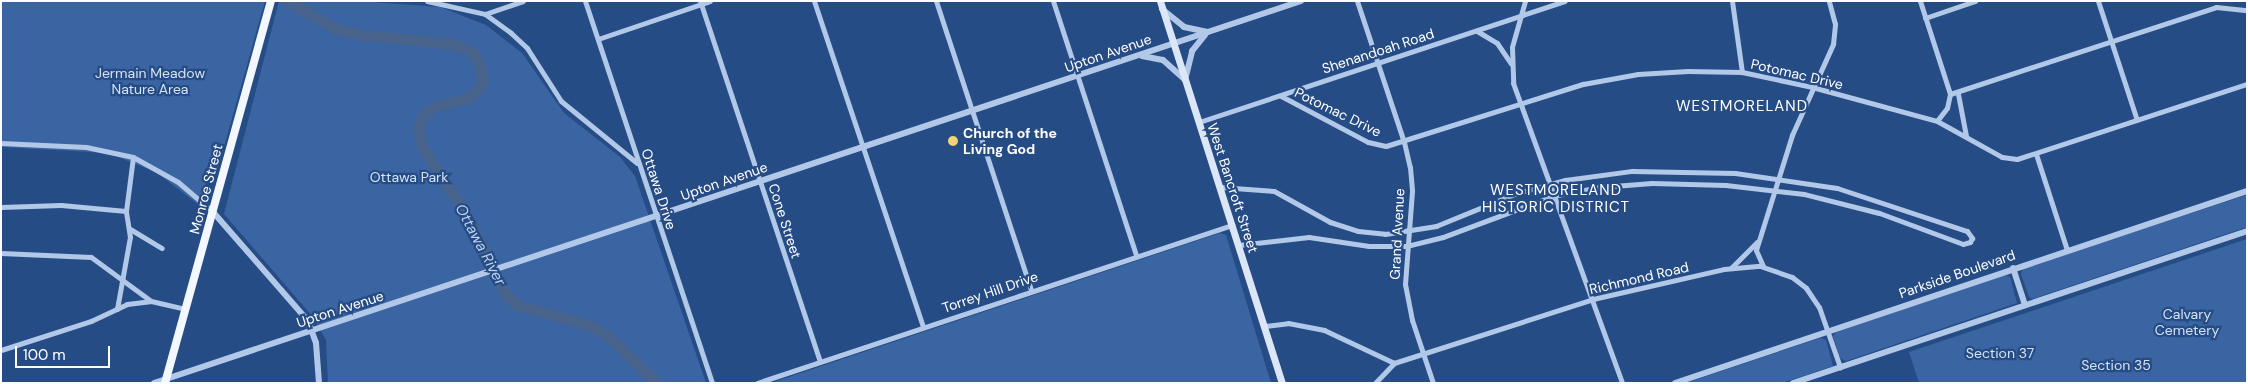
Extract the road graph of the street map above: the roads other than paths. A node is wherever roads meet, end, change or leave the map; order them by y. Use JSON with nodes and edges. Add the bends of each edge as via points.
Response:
{"nodes":[{"id":1,"x":271,"y":1,"type":"edge"},
{"id":2,"x":427,"y":1,"type":"edge"},
{"id":3,"x":523,"y":1,"type":"edge"},
{"id":4,"x":585,"y":1,"type":"edge"},
{"id":5,"x":710,"y":1,"type":"edge"},
{"id":6,"x":814,"y":1,"type":"edge"},
{"id":7,"x":936,"y":1,"type":"edge"},
{"id":8,"x":1052,"y":1,"type":"edge"},
{"id":9,"x":1160,"y":1,"type":"edge"},
{"id":10,"x":1301,"y":1,"type":"edge"},
{"id":11,"x":1357,"y":1,"type":"edge"},
{"id":12,"x":1525,"y":1,"type":"edge"},
{"id":13,"x":1564,"y":1,"type":"edge"},
{"id":14,"x":1732,"y":1,"type":"edge"},
{"id":15,"x":1829,"y":1,"type":"edge"},
{"id":16,"x":1920,"y":1,"type":"edge"},
{"id":17,"x":1975,"y":1,"type":"edge"},
{"id":18,"x":2098,"y":1,"type":"edge"},
{"id":19,"x":2236,"y":1,"type":"edge"},
{"id":20,"x":701,"y":3,"type":"edge"},
{"id":21,"x":1549,"y":4,"type":"edge"},
{"id":22,"x":2217,"y":4,"type":"edge"},
{"id":23,"x":2240,"y":8,"type":"junction"},
{"id":24,"x":1162,"y":9,"type":"junction"},
{"id":25,"x":2247,"y":10,"type":"edge"},
{"id":26,"x":485,"y":14,"type":"junction"},
{"id":27,"x":1520,"y":16,"type":"junction"},
{"id":28,"x":1926,"y":18,"type":"junction"},
{"id":29,"x":1476,"y":31,"type":"junction"},
{"id":30,"x":1208,"y":32,"type":"junction"},
{"id":31,"x":598,"y":39,"type":"junction"},
{"id":32,"x":2111,"y":43,"type":"junction"},
{"id":33,"x":1174,"y":44,"type":"junction"},
{"id":34,"x":1138,"y":56,"type":"junction"},
{"id":35,"x":1378,"y":63,"type":"junction"},
{"id":36,"x":1511,"y":65,"type":"junction"},
{"id":37,"x":1742,"y":72,"type":"junction"},
{"id":38,"x":1077,"y":76,"type":"junction"},
{"id":39,"x":1186,"y":80,"type":"junction"},
{"id":40,"x":2247,"y":84,"type":"edge"},
{"id":41,"x":1812,"y":87,"type":"junction"},
{"id":42,"x":1950,"y":94,"type":"junction"},
{"id":43,"x":1958,"y":94,"type":"junction"},
{"id":44,"x":1281,"y":96,"type":"junction"},
{"id":45,"x":1519,"y":105,"type":"junction"},
{"id":46,"x":972,"y":112,"type":"junction"},
{"id":47,"x":2137,"y":120,"type":"junction"},
{"id":48,"x":1937,"y":121,"type":"junction"},
{"id":49,"x":1199,"y":122,"type":"junction"},
{"id":50,"x":1966,"y":136,"type":"junction"},
{"id":51,"x":1404,"y":142,"type":"junction"},
{"id":52,"x":1,"y":143,"type":"edge"},
{"id":53,"x":863,"y":148,"type":"junction"},
{"id":54,"x":2036,"y":154,"type":"junction"},
{"id":55,"x":133,"y":157,"type":"junction"},
{"id":56,"x":639,"y":165,"type":"junction"},
{"id":57,"x":1778,"y":177,"type":"junction"},
{"id":58,"x":760,"y":182,"type":"junction"},
{"id":59,"x":1549,"y":184,"type":"junction"},
{"id":60,"x":1220,"y":187,"type":"junction"},
{"id":61,"x":1774,"y":190,"type":"junction"},
{"id":62,"x":2247,"y":191,"type":"edge"},
{"id":63,"x":1553,"y":196,"type":"junction"},
{"id":64,"x":1,"y":207,"type":"edge"},
{"id":65,"x":126,"y":211,"type":"junction"},
{"id":66,"x":213,"y":212,"type":"junction"},
{"id":67,"x":656,"y":218,"type":"junction"},
{"id":68,"x":1232,"y":225,"type":"junction"},
{"id":69,"x":130,"y":229,"type":"junction"},
{"id":70,"x":2247,"y":231,"type":"edge"},
{"id":71,"x":1408,"y":232,"type":"junction"},
{"id":72,"x":1759,"y":240,"type":"junction"},
{"id":73,"x":1238,"y":245,"type":"junction"},
{"id":74,"x":1406,"y":246,"type":"junction"},
{"id":75,"x":162,"y":248,"type":"dead end"},
{"id":76,"x":2068,"y":250,"type":"junction"},
{"id":77,"x":1,"y":252,"type":"edge"},
{"id":78,"x":1136,"y":255,"type":"junction"},
{"id":79,"x":1763,"y":266,"type":"junction"},
{"id":80,"x":1731,"y":268,"type":"junction"},
{"id":81,"x":2012,"y":268,"type":"junction"},
{"id":82,"x":121,"y":277,"type":"junction"},
{"id":83,"x":1031,"y":290,"type":"junction"},
{"id":84,"x":1593,"y":300,"type":"junction"},
{"id":85,"x":151,"y":301,"type":"junction"},
{"id":86,"x":2025,"y":305,"type":"junction"},
{"id":87,"x":117,"y":309,"type":"junction"},
{"id":88,"x":186,"y":309,"type":"junction"},
{"id":89,"x":923,"y":326,"type":"junction"},
{"id":90,"x":1265,"y":326,"type":"junction"},
{"id":91,"x":313,"y":331,"type":"junction"},
{"id":92,"x":1826,"y":331,"type":"junction"},
{"id":93,"x":1,"y":350,"type":"edge"},
{"id":94,"x":1423,"y":353,"type":"junction"},
{"id":95,"x":820,"y":362,"type":"junction"},
{"id":96,"x":1394,"y":363,"type":"junction"},
{"id":97,"x":1840,"y":367,"type":"junction"},
{"id":98,"x":168,"y":381,"type":"edge"},
{"id":99,"x":154,"y":383,"type":"edge"},
{"id":100,"x":319,"y":383,"type":"edge"},
{"id":101,"x":712,"y":383,"type":"edge"},
{"id":102,"x":757,"y":383,"type":"edge"},
{"id":103,"x":1282,"y":383,"type":"edge"},
{"id":104,"x":1375,"y":383,"type":"edge"},
{"id":105,"x":1433,"y":383,"type":"edge"},
{"id":106,"x":1622,"y":383,"type":"edge"},
{"id":107,"x":1676,"y":383,"type":"edge"},
{"id":108,"x":1793,"y":383,"type":"edge"}],
"edges":[{"from":1,"to":66,"type":"main road","name":"Monroe Street"},
{"from":2,"to":26,"type":"street"},
{"from":3,"to":26,"type":"street"},
{"from":4,"to":31,"type":"street","name":"Ottawa Drive"},
{"from":5,"to":20,"type":"street"},
{"from":6,"to":53,"type":"street"},
{"from":7,"to":46,"type":"street"},
{"from":8,"to":38,"type":"street"},
{"from":9,"to":24,"type":"main road","name":"West Bancroft Street"},
{"from":10,"to":30,"type":"street","name":"Upton Avenue"},
{"from":11,"to":35,"type":"street","name":"Grand Avenue"},
{"from":12,"to":27,"type":"street"},
{"from":13,"to":21,"type":"street","name":"Shenandoah Road"},
{"from":14,"to":37,"type":"street"},
{"from":15,"to":41,"type":"street","via":[[1835,24],[1833,44]]},
{"from":16,"to":28,"type":"street"},
{"from":17,"to":28,"type":"street"},
{"from":18,"to":32,"type":"street"},
{"from":19,"to":23,"type":"street"},
{"from":20,"to":31,"type":"street"},
{"from":20,"to":58,"type":"street","name":"Cone Street"},
{"from":21,"to":27,"type":"street","name":"Shenandoah Road"},
{"from":22,"to":23,"type":"street"},
{"from":22,"to":32,"type":"street"},
{"from":23,"to":25,"type":"street"},
{"from":24,"to":30,"type":"street","via":[[1184,27]]},
{"from":24,"to":33,"type":"main road","name":"West Bancroft Street"},
{"from":26,"to":56,"type":"street","via":[[527,48],[560,101]]},
{"from":27,"to":29,"type":"street","name":"Shenandoah Road"},
{"from":27,"to":36,"type":"street"},
{"from":28,"to":42,"type":"street"},
{"from":29,"to":35,"type":"street","name":"Shenandoah Road"},
{"from":29,"to":36,"type":"street","via":[[1500,46]]},
{"from":30,"to":33,"type":"street","name":"Upton Avenue"},
{"from":30,"to":39,"type":"street","via":[[1192,51]]},
{"from":31,"to":56,"type":"street","name":"Ottawa Drive"},
{"from":32,"to":43,"type":"street"},
{"from":32,"to":47,"type":"street"},
{"from":33,"to":34,"type":"street","name":"Upton Avenue"},
{"from":33,"to":39,"type":"main road","name":"West Bancroft Street"},
{"from":34,"to":38,"type":"street","name":"Upton Avenue"},
{"from":34,"to":39,"type":"street","via":[[1163,60]]},
{"from":35,"to":44,"type":"street","name":"Shenandoah Road"},
{"from":35,"to":51,"type":"street","name":"Grand Avenue"},
{"from":36,"to":45,"type":"street"},
{"from":37,"to":41,"type":"street","name":"Potomac Drive"},
{"from":37,"to":45,"type":"street","name":"Potomac Drive","via":[[1638,74],[1583,84]]},
{"from":38,"to":46,"type":"street","name":"Upton Avenue"},
{"from":38,"to":78,"type":"street"},
{"from":39,"to":49,"type":"main road","name":"West Bancroft Street"},
{"from":40,"to":47,"type":"street","name":"Potomac Drive"},
{"from":41,"to":48,"type":"street","name":"Potomac Drive"},
{"from":41,"to":57,"type":"street"},
{"from":42,"to":43,"type":"street"},
{"from":42,"to":48,"type":"street","via":[[1947,108]]},
{"from":43,"to":50,"type":"street"},
{"from":44,"to":49,"type":"street","name":"Shenandoah Road"},
{"from":44,"to":51,"type":"street","name":"Potomac Drive","via":[[1368,142],[1386,146]]},
{"from":45,"to":51,"type":"street","name":"Potomac Drive"},
{"from":45,"to":59,"type":"street"},
{"from":46,"to":53,"type":"street","name":"Upton Avenue"},
{"from":46,"to":83,"type":"street"},
{"from":47,"to":54,"type":"street","name":"Potomac Drive"},
{"from":48,"to":50,"type":"street","name":"Potomac Drive"},
{"from":49,"to":60,"type":"main road","name":"West Bancroft Street"},
{"from":50,"to":54,"type":"street","name":"Potomac Drive","via":[[2006,158]]},
{"from":51,"to":71,"type":"street","name":"Grand Avenue","via":[[1412,191]]},
{"from":52,"to":55,"type":"street","via":[[86,147]]},
{"from":53,"to":58,"type":"street","name":"Upton Avenue"},
{"from":53,"to":89,"type":"street"},
{"from":54,"to":76,"type":"street"},
{"from":55,"to":65,"type":"street"},
{"from":55,"to":66,"type":"street","via":[[178,182]]},
{"from":56,"to":67,"type":"street","name":"Ottawa Drive"},
{"from":57,"to":59,"type":"street","via":[[1660,170],[1600,175]]},
{"from":57,"to":61,"type":"street"},
{"from":57,"to":61,"type":"street","via":[[1871,197],[1967,231],[1972,240],[1963,244],[1850,204]]},
{"from":58,"to":67,"type":"street","name":"Upton Avenue"},
{"from":58,"to":95,"type":"street","name":"Cone Street"},
{"from":59,"to":63,"type":"street"},
{"from":59,"to":71,"type":"street","via":[[1517,193],[1436,226]]},
{"from":60,"to":68,"type":"main road","name":"West Bancroft Street"},
{"from":60,"to":71,"type":"street","via":[[1274,191],[1330,222],[1358,231]]},
{"from":61,"to":63,"type":"street","via":[[1652,183],[1600,187]]},
{"from":61,"to":72,"type":"street"},
{"from":62,"to":76,"type":"street","name":"Parkside Boulevard"},
{"from":63,"to":74,"type":"street","via":[[1443,237]]},
{"from":63,"to":84,"type":"street"},
{"from":64,"to":65,"type":"street","via":[[61,204]]},
{"from":65,"to":69,"type":"street"},
{"from":66,"to":88,"type":"main road","name":"Monroe Street"},
{"from":66,"to":91,"type":"street","via":[[300,308]]},
{"from":67,"to":91,"type":"street","name":"Upton Avenue"},
{"from":67,"to":101,"type":"street","name":"Ottawa Drive"},
{"from":68,"to":73,"type":"main road","name":"West Bancroft Street"},
{"from":68,"to":78,"type":"street","name":"Torrey Hill Drive"},
{"from":69,"to":75,"type":"street"},
{"from":69,"to":82,"type":"street"},
{"from":70,"to":86,"type":"street"},
{"from":71,"to":74,"type":"street","name":"Grand Avenue"},
{"from":72,"to":79,"type":"street","via":[[1756,256]]},
{"from":72,"to":80,"type":"street"},
{"from":73,"to":74,"type":"street","via":[[1309,238],[1369,246]]},
{"from":73,"to":90,"type":"main road","name":"West Bancroft Street"},
{"from":74,"to":94,"type":"street","name":"Grand Avenue","via":[[1407,301]]},
{"from":76,"to":81,"type":"street","name":"Parkside Boulevard"},
{"from":77,"to":82,"type":"street","via":[[86,256],[102,261]]},
{"from":78,"to":83,"type":"street","name":"Torrey Hill Drive"},
{"from":79,"to":80,"type":"street","name":"Richmond Road"},
{"from":79,"to":92,"type":"street","name":"Richmond Road","via":[[1792,277],[1806,288],[1819,307]]},
{"from":80,"to":84,"type":"street","name":"Richmond Road"},
{"from":81,"to":86,"type":"street"},
{"from":81,"to":92,"type":"street","name":"Parkside Boulevard"},
{"from":82,"to":85,"type":"street"},
{"from":82,"to":87,"type":"street"},
{"from":83,"to":89,"type":"street","name":"Torrey Hill Drive"},
{"from":84,"to":94,"type":"street","name":"Richmond Road"},
{"from":84,"to":106,"type":"street"},
{"from":85,"to":87,"type":"street","via":[[127,304]]},
{"from":85,"to":88,"type":"street"},
{"from":86,"to":97,"type":"street"},
{"from":87,"to":93,"type":"street","via":[[83,324]]},
{"from":88,"to":98,"type":"main road","name":"Monroe Street"},
{"from":89,"to":95,"type":"street","name":"Torrey Hill Drive"},
{"from":90,"to":96,"type":"street","via":[[1288,323],[1324,330]]},
{"from":90,"to":103,"type":"main road","name":"West Bancroft Street"},
{"from":91,"to":98,"type":"street","name":"Upton Avenue"},
{"from":91,"to":100,"type":"street"},
{"from":92,"to":97,"type":"street","name":"Richmond Road"},
{"from":92,"to":107,"type":"street","name":"Parkside Boulevard"},
{"from":94,"to":96,"type":"street","name":"Richmond Road"},
{"from":94,"to":105,"type":"street","name":"Grand Avenue"},
{"from":95,"to":102,"type":"street","name":"Torrey Hill Drive"},
{"from":96,"to":104,"type":"street","name":"Richmond Road"},
{"from":97,"to":108,"type":"street"},
{"from":98,"to":99,"type":"street","name":"Upton Avenue"}]}
